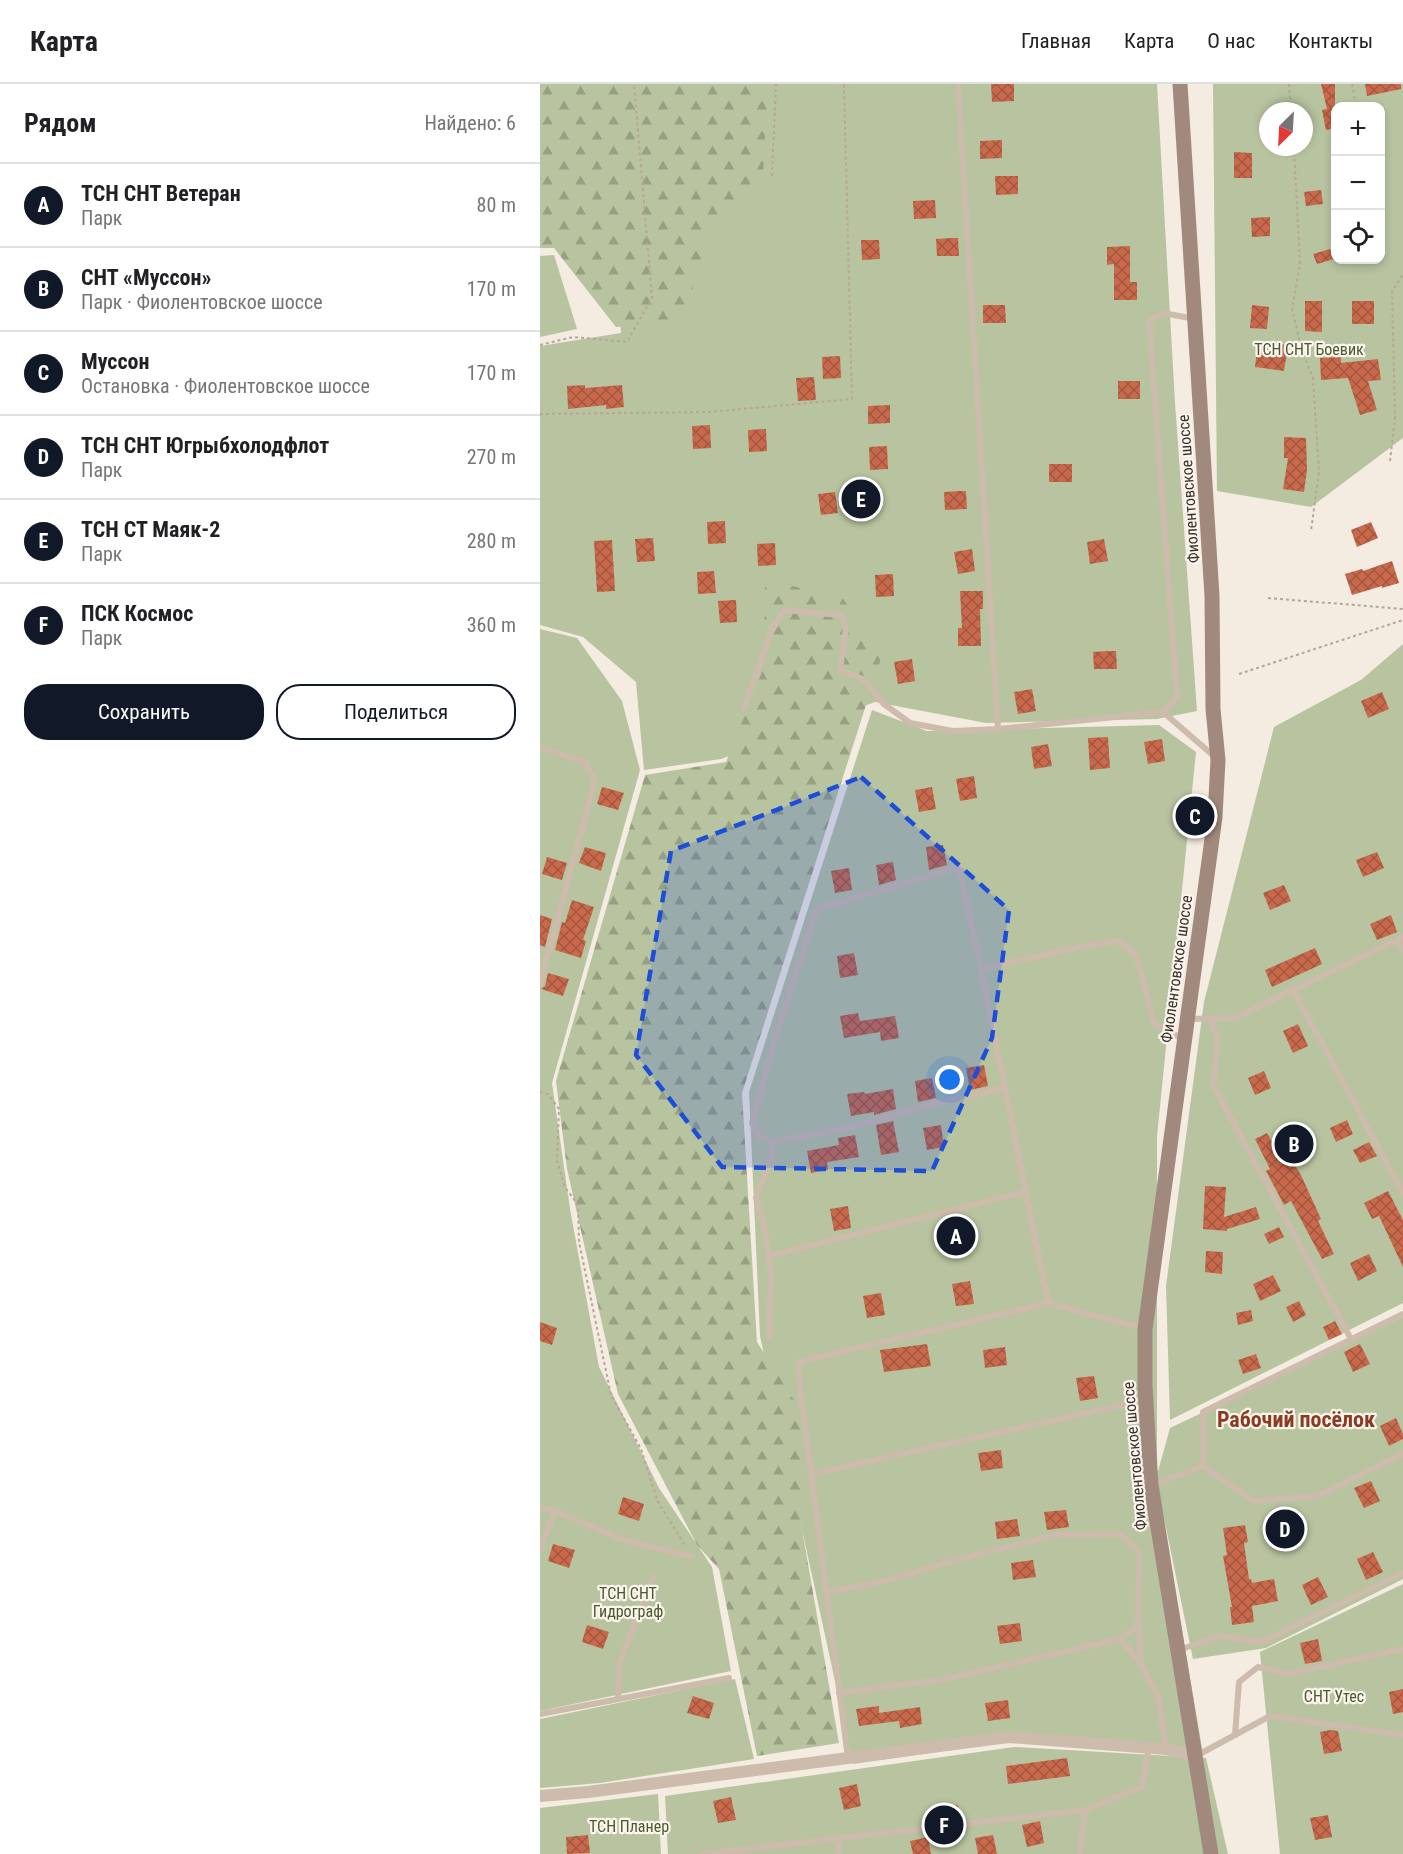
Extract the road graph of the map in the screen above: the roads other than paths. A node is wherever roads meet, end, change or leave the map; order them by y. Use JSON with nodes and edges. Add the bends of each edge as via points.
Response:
{"nodes":[{"id":1,"x":958,"y":84,"type":"edge"},
{"id":2,"x":1180,"y":84,"type":"edge"},
{"id":3,"x":1195,"y":319,"type":"junction"},
{"id":4,"x":744,"y":708,"type":"dead end"},
{"id":5,"x":1163,"y":712,"type":"junction"},
{"id":6,"x":998,"y":729,"type":"junction"},
{"id":7,"x":540,"y":747,"type":"edge"},
{"id":8,"x":1218,"y":760,"type":"junction"},
{"id":9,"x":1400,"y":939,"type":"edge"},
{"id":10,"x":1403,"y":950,"type":"edge"},
{"id":11,"x":981,"y":969,"type":"junction"},
{"id":12,"x":540,"y":984,"type":"edge"},
{"id":13,"x":1293,"y":990,"type":"junction"},
{"id":14,"x":1210,"y":1018,"type":"junction"},
{"id":15,"x":1187,"y":1020,"type":"junction"},
{"id":16,"x":1184,"y":1039,"type":"junction"},
{"id":17,"x":1004,"y":1088,"type":"junction"},
{"id":18,"x":772,"y":1142,"type":"junction"},
{"id":19,"x":1025,"y":1192,"type":"junction"},
{"id":20,"x":1403,"y":1193,"type":"edge"},
{"id":21,"x":769,"y":1256,"type":"junction"},
{"id":22,"x":1048,"y":1303,"type":"junction"},
{"id":23,"x":1403,"y":1314,"type":"edge"},
{"id":24,"x":1145,"y":1329,"type":"junction"},
{"id":25,"x":768,"y":1339,"type":"dead end"},
{"id":26,"x":1351,"y":1339,"type":"junction"},
{"id":27,"x":1147,"y":1400,"type":"junction"},
{"id":28,"x":1403,"y":1454,"type":"edge"},
{"id":29,"x":1203,"y":1466,"type":"junction"},
{"id":30,"x":811,"y":1473,"type":"junction"},
{"id":31,"x":1151,"y":1485,"type":"junction"},
{"id":32,"x":540,"y":1508,"type":"edge"},
{"id":33,"x":555,"y":1511,"type":"junction"},
{"id":34,"x":540,"y":1549,"type":"edge"},
{"id":35,"x":691,"y":1556,"type":"road end"},
{"id":36,"x":1403,"y":1573,"type":"edge"},
{"id":37,"x":652,"y":1578,"type":"dead end"},
{"id":38,"x":826,"y":1592,"type":"junction"},
{"id":39,"x":1139,"y":1624,"type":"junction"},
{"id":40,"x":1120,"y":1639,"type":"junction"},
{"id":41,"x":1182,"y":1649,"type":"dead end"},
{"id":42,"x":1403,"y":1649,"type":"edge"},
{"id":43,"x":1141,"y":1664,"type":"junction"},
{"id":44,"x":729,"y":1678,"type":"dead end"},
{"id":45,"x":839,"y":1693,"type":"junction"},
{"id":46,"x":618,"y":1700,"type":"junction"},
{"id":47,"x":540,"y":1714,"type":"edge"},
{"id":48,"x":1235,"y":1735,"type":"junction"},
{"id":49,"x":1403,"y":1735,"type":"edge"},
{"id":50,"x":1149,"y":1748,"type":"junction"},
{"id":51,"x":1166,"y":1749,"type":"junction"},
{"id":52,"x":1195,"y":1756,"type":"junction"},
{"id":53,"x":848,"y":1758,"type":"junction"},
{"id":54,"x":540,"y":1796,"type":"edge"},
{"id":55,"x":1085,"y":1810,"type":"junction"},
{"id":56,"x":838,"y":1840,"type":"junction"},
{"id":57,"x":702,"y":1854,"type":"edge"},
{"id":58,"x":839,"y":1854,"type":"edge"},
{"id":59,"x":1080,"y":1854,"type":"edge"},
{"id":60,"x":1211,"y":1854,"type":"edge"}],
"edges":[{"from":1,"to":6,"type":"lane"},
{"from":2,"to":3,"type":"main road","name":"Фиолентовское шоссе"},
{"from":3,"to":5,"type":"lane","via":[[1163,313],[1149,321],[1177,697]]},
{"from":3,"to":8,"type":"main road","name":"Фиолентовское шоссе"},
{"from":4,"to":6,"type":"lane","via":[[773,627],[785,610],[840,615],[846,628],[840,670],[863,679],[884,704],[910,723],[953,731]]},
{"from":5,"to":6,"type":"lane"},
{"from":5,"to":8,"type":"lane"},
{"from":7,"to":12,"type":"lane","via":[[585,762],[595,780]]},
{"from":8,"to":15,"type":"main road","name":"Фиолентовское шоссе","via":[[1215,817]]},
{"from":9,"to":10,"type":"lane"},
{"from":9,"to":13,"type":"lane"},
{"from":11,"to":16,"type":"lane","via":[[1120,941],[1136,956],[1155,1024]]},
{"from":11,"to":17,"type":"lane"},
{"from":11,"to":18,"type":"lane","via":[[959,867],[817,909],[752,1123],[760,1137]]},
{"from":13,"to":14,"type":"lane","via":[[1236,1018]]},
{"from":13,"to":20,"type":"lane"},
{"from":14,"to":15,"type":"lane"},
{"from":14,"to":26,"type":"lane","via":[[1218,1040],[1213,1085]]},
{"from":15,"to":16,"type":"main road","name":"Фиолентовское шоссе"},
{"from":16,"to":24,"type":"main road","name":"Фиолентовское шоссе"},
{"from":17,"to":18,"type":"lane","via":[[848,1128]]},
{"from":17,"to":19,"type":"lane"},
{"from":18,"to":21,"type":"lane","via":[[772,1156],[756,1198]]},
{"from":19,"to":21,"type":"lane"},
{"from":19,"to":22,"type":"lane"},
{"from":21,"to":25,"type":"lane"},
{"from":22,"to":24,"type":"lane"},
{"from":22,"to":30,"type":"lane","via":[[798,1362]]},
{"from":23,"to":26,"type":"lane"},
{"from":24,"to":27,"type":"main road","name":"Фиолентовское шоссе"},
{"from":26,"to":29,"type":"lane","via":[[1203,1412]]},
{"from":27,"to":30,"type":"lane"},
{"from":27,"to":31,"type":"main road","name":"Фиолентовское шоссе"},
{"from":28,"to":29,"type":"lane","via":[[1318,1496],[1254,1501]]},
{"from":29,"to":31,"type":"lane"},
{"from":30,"to":38,"type":"lane"},
{"from":31,"to":52,"type":"main road","name":"Фиолентовское шоссе"},
{"from":32,"to":33,"type":"lane"},
{"from":33,"to":34,"type":"lane"},
{"from":33,"to":35,"type":"lane","via":[[626,1541]]},
{"from":36,"to":41,"type":"lane","via":[[1261,1642],[1219,1636]]},
{"from":37,"to":46,"type":"lane","via":[[619,1664]]},
{"from":38,"to":39,"type":"lane","via":[[880,1582],[1057,1536],[1121,1534],[1139,1552]]},
{"from":38,"to":45,"type":"lane"},
{"from":39,"to":40,"type":"lane"},
{"from":39,"to":43,"type":"lane"},
{"from":40,"to":43,"type":"lane"},
{"from":40,"to":45,"type":"lane","via":[[945,1679]]},
{"from":42,"to":48,"type":"lane","via":[[1288,1674],[1258,1667],[1239,1682]]},
{"from":43,"to":51,"type":"lane","via":[[1158,1696]]},
{"from":44,"to":46,"type":"lane"},
{"from":45,"to":53,"type":"lane"},
{"from":46,"to":47,"type":"lane"},
{"from":48,"to":49,"type":"lane","via":[[1270,1716]]},
{"from":48,"to":52,"type":"lane"},
{"from":50,"to":51,"type":"street"},
{"from":50,"to":53,"type":"street","via":[[1008,1737]]},
{"from":50,"to":55,"type":"lane","via":[[1142,1787]]},
{"from":51,"to":52,"type":"street"},
{"from":52,"to":60,"type":"main road","name":"Фиолентовское шоссе"},
{"from":53,"to":54,"type":"street"},
{"from":55,"to":56,"type":"lane"},
{"from":55,"to":59,"type":"lane"},
{"from":56,"to":57,"type":"lane"},
{"from":56,"to":58,"type":"lane"}]}
